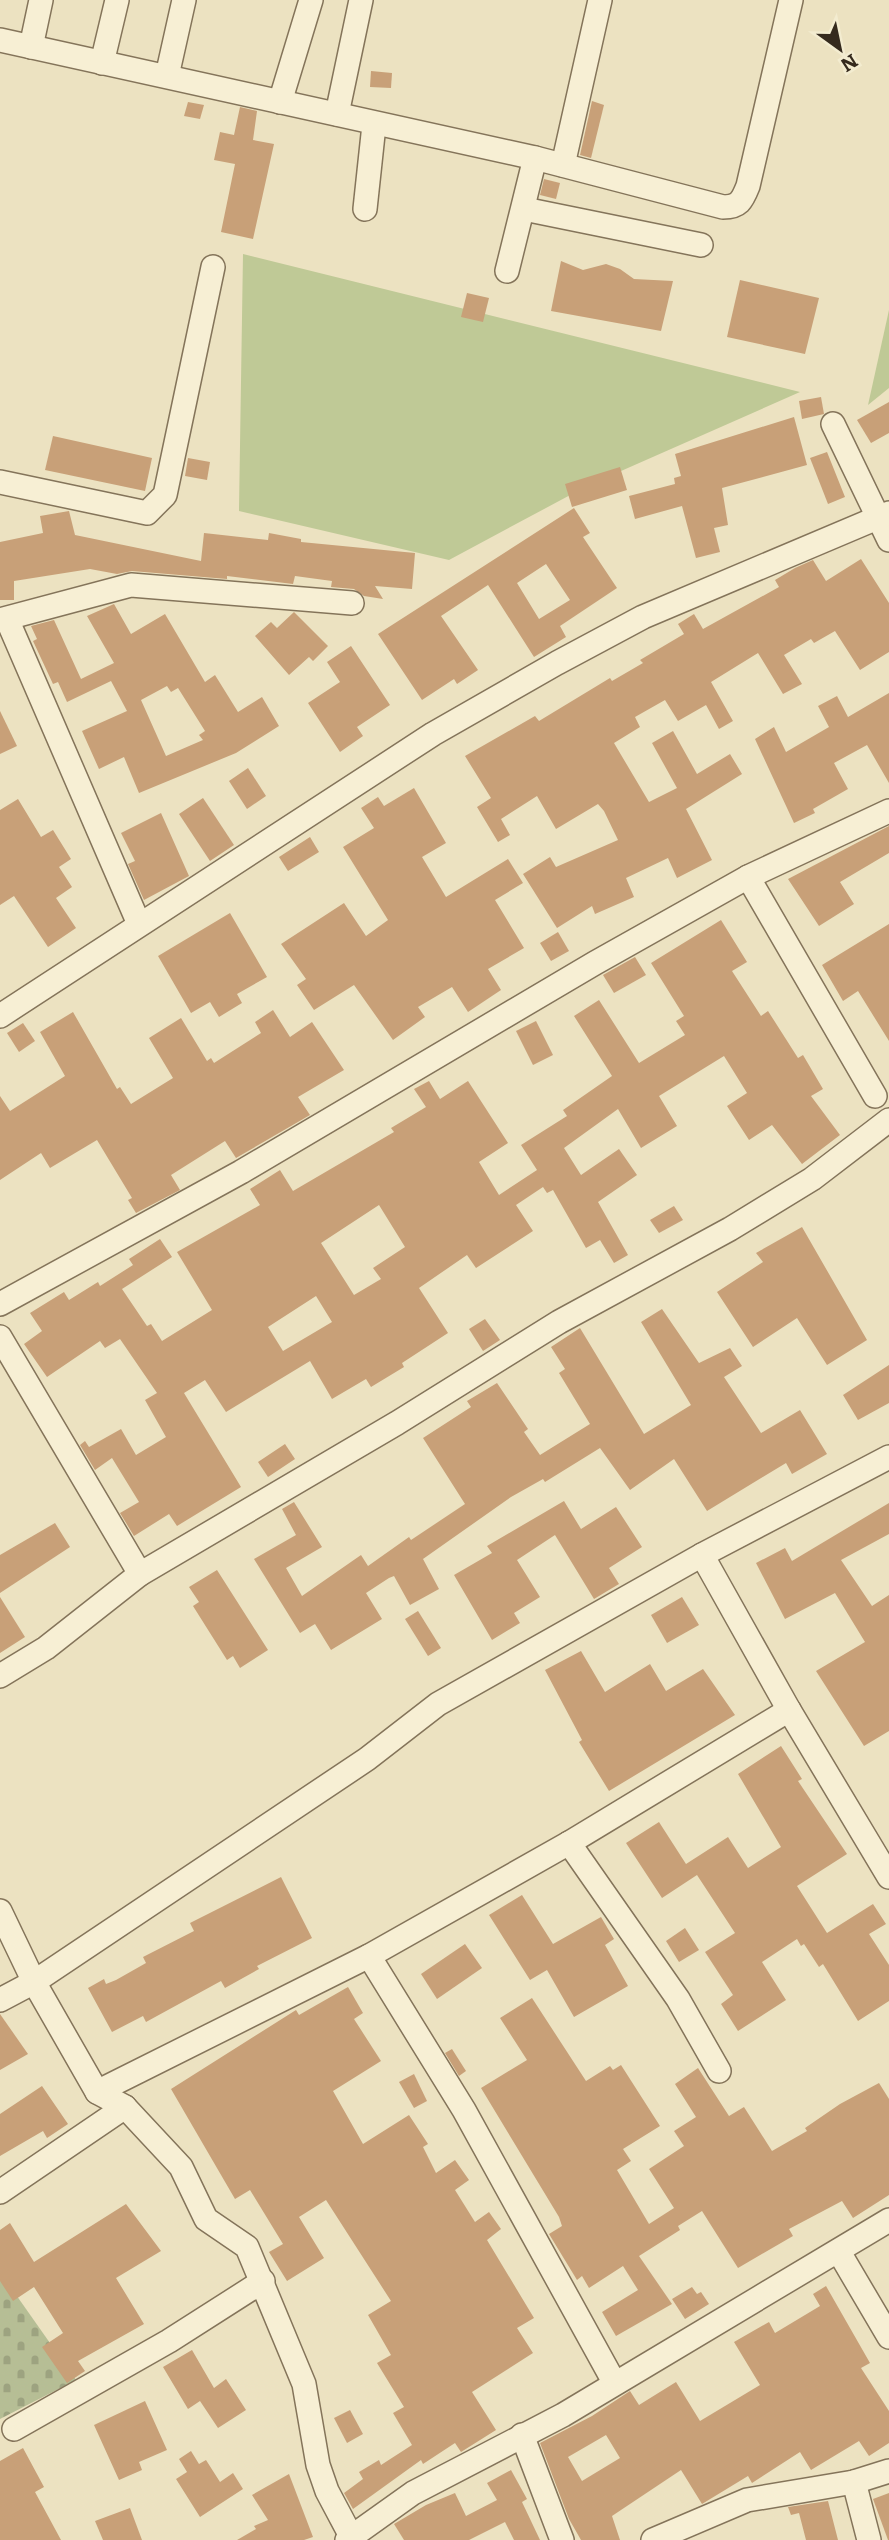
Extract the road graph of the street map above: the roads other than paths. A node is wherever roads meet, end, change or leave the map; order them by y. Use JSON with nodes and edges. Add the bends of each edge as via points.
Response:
{"nodes":[{"id":1,"x":41,"y":0,"type":"edge"},
{"id":2,"x":117,"y":0,"type":"edge"},
{"id":3,"x":184,"y":0,"type":"edge"},
{"id":4,"x":311,"y":0,"type":"edge"},
{"id":5,"x":361,"y":0,"type":"edge"},
{"id":6,"x":600,"y":0,"type":"edge"},
{"id":7,"x":791,"y":0,"type":"edge"},
{"id":8,"x":0,"y":40,"type":"edge"},
{"id":9,"x":31,"y":47,"type":"junction"},
{"id":10,"x":102,"y":62,"type":"junction"},
{"id":11,"x":167,"y":76,"type":"junction"},
{"id":12,"x":280,"y":102,"type":"junction"},
{"id":13,"x":337,"y":114,"type":"junction"},
{"id":14,"x":374,"y":125,"type":"junction"},
{"id":15,"x":535,"y":158,"type":"junction"},
{"id":16,"x":563,"y":165,"type":"junction"},
{"id":17,"x":365,"y":209,"type":"dead end"},
{"id":18,"x":524,"y":209,"type":"junction"},
{"id":19,"x":701,"y":245,"type":"dead end"},
{"id":20,"x":212,"y":267,"type":"dead end"},
{"id":21,"x":507,"y":271,"type":"dead end"},
{"id":22,"x":833,"y":424,"type":"dead end"},
{"id":23,"x":0,"y":482,"type":"edge"},
{"id":24,"x":883,"y":516,"type":"edge"},
{"id":25,"x":889,"y":540,"type":"edge"},
{"id":26,"x":352,"y":603,"type":"dead end"},
{"id":27,"x":4,"y":620,"type":"edge"},
{"id":28,"x":889,"y":811,"type":"edge"},
{"id":29,"x":748,"y":877,"type":"junction"},
{"id":30,"x":139,"y":924,"type":"junction"},
{"id":31,"x":0,"y":1016,"type":"edge"},
{"id":32,"x":876,"y":1096,"type":"dead end"},
{"id":33,"x":889,"y":1120,"type":"edge"},
{"id":34,"x":0,"y":1304,"type":"edge"},
{"id":35,"x":0,"y":1337,"type":"edge"},
{"id":36,"x":889,"y":1457,"type":"edge"},
{"id":37,"x":702,"y":1555,"type":"junction"},
{"id":38,"x":140,"y":1574,"type":"junction"},
{"id":39,"x":0,"y":1676,"type":"edge"},
{"id":40,"x":789,"y":1710,"type":"junction"},
{"id":41,"x":569,"y":1843,"type":"junction"},
{"id":42,"x":889,"y":1877,"type":"edge"},
{"id":43,"x":0,"y":1912,"type":"edge"},
{"id":44,"x":369,"y":1956,"type":"junction"},
{"id":45,"x":34,"y":1982,"type":"junction"},
{"id":46,"x":0,"y":2000,"type":"edge"},
{"id":47,"x":719,"y":2071,"type":"dead end"},
{"id":48,"x":97,"y":2092,"type":"junction"},
{"id":49,"x":125,"y":2107,"type":"junction"},
{"id":50,"x":0,"y":2192,"type":"edge"},
{"id":51,"x":889,"y":2220,"type":"edge"},
{"id":52,"x":839,"y":2252,"type":"junction"},
{"id":53,"x":263,"y":2281,"type":"junction"},
{"id":54,"x":889,"y":2337,"type":"edge"},
{"id":55,"x":614,"y":2382,"type":"junction"},
{"id":56,"x":14,"y":2429,"type":"dead end"},
{"id":57,"x":522,"y":2435,"type":"junction"},
{"id":58,"x":889,"y":2471,"type":"edge"},
{"id":59,"x":854,"y":2482,"type":"junction"},
{"id":60,"x":350,"y":2539,"type":"edge"},
{"id":61,"x":562,"y":2540,"type":"edge"},
{"id":62,"x":653,"y":2540,"type":"edge"},
{"id":63,"x":869,"y":2540,"type":"edge"}],
"edges":[{"from":1,"to":9,"type":"street"},
{"from":2,"to":10,"type":"street"},
{"from":3,"to":11,"type":"street"},
{"from":4,"to":12,"type":"street"},
{"from":5,"to":13,"type":"street"},
{"from":6,"to":16,"type":"street"},
{"from":7,"to":16,"type":"street","via":[[748,186],[734,207]]},
{"from":8,"to":9,"type":"street"},
{"from":9,"to":10,"type":"street"},
{"from":10,"to":11,"type":"street"},
{"from":11,"to":12,"type":"street"},
{"from":12,"to":13,"type":"street"},
{"from":13,"to":14,"type":"street"},
{"from":14,"to":15,"type":"street"},
{"from":14,"to":17,"type":"street"},
{"from":15,"to":16,"type":"street"},
{"from":15,"to":18,"type":"street"},
{"from":18,"to":19,"type":"street"},
{"from":18,"to":21,"type":"street"},
{"from":20,"to":23,"type":"street","via":[[165,495],[156,507],[147,513]]},
{"from":22,"to":24,"type":"street"},
{"from":24,"to":25,"type":"street"},
{"from":24,"to":30,"type":"street","via":[[643,617],[556,663],[433,734]]},
{"from":26,"to":27,"type":"street","via":[[131,585]]},
{"from":27,"to":30,"type":"street"},
{"from":28,"to":29,"type":"street"},
{"from":29,"to":32,"type":"street"},
{"from":29,"to":34,"type":"street","via":[[241,1172]]},
{"from":30,"to":31,"type":"street"},
{"from":33,"to":38,"type":"street","via":[[812,1180],[559,1322]]},
{"from":35,"to":38,"type":"street"},
{"from":36,"to":37,"type":"street"},
{"from":37,"to":40,"type":"street"},
{"from":37,"to":45,"type":"street","via":[[438,1704],[367,1759]]},
{"from":38,"to":39,"type":"street","via":[[46,1648]]},
{"from":40,"to":41,"type":"street"},
{"from":40,"to":42,"type":"street"},
{"from":41,"to":44,"type":"street"},
{"from":41,"to":47,"type":"street","via":[[678,1999]]},
{"from":43,"to":45,"type":"street"},
{"from":44,"to":48,"type":"street"},
{"from":44,"to":55,"type":"street","via":[[464,2110]]},
{"from":45,"to":46,"type":"street"},
{"from":45,"to":48,"type":"street"},
{"from":48,"to":49,"type":"street"},
{"from":49,"to":50,"type":"street"},
{"from":49,"to":53,"type":"street","via":[[181,2167],[206,2219],[247,2247]]},
{"from":51,"to":52,"type":"street"},
{"from":52,"to":54,"type":"street"},
{"from":52,"to":55,"type":"street"},
{"from":53,"to":56,"type":"street","via":[[169,2341]]},
{"from":53,"to":60,"type":"street","via":[[304,2384],[318,2465]]},
{"from":55,"to":57,"type":"street"},
{"from":57,"to":60,"type":"street","via":[[413,2493]]},
{"from":57,"to":61,"type":"street"},
{"from":58,"to":59,"type":"street"},
{"from":59,"to":62,"type":"street","via":[[747,2500]]},
{"from":59,"to":63,"type":"street"}]}
